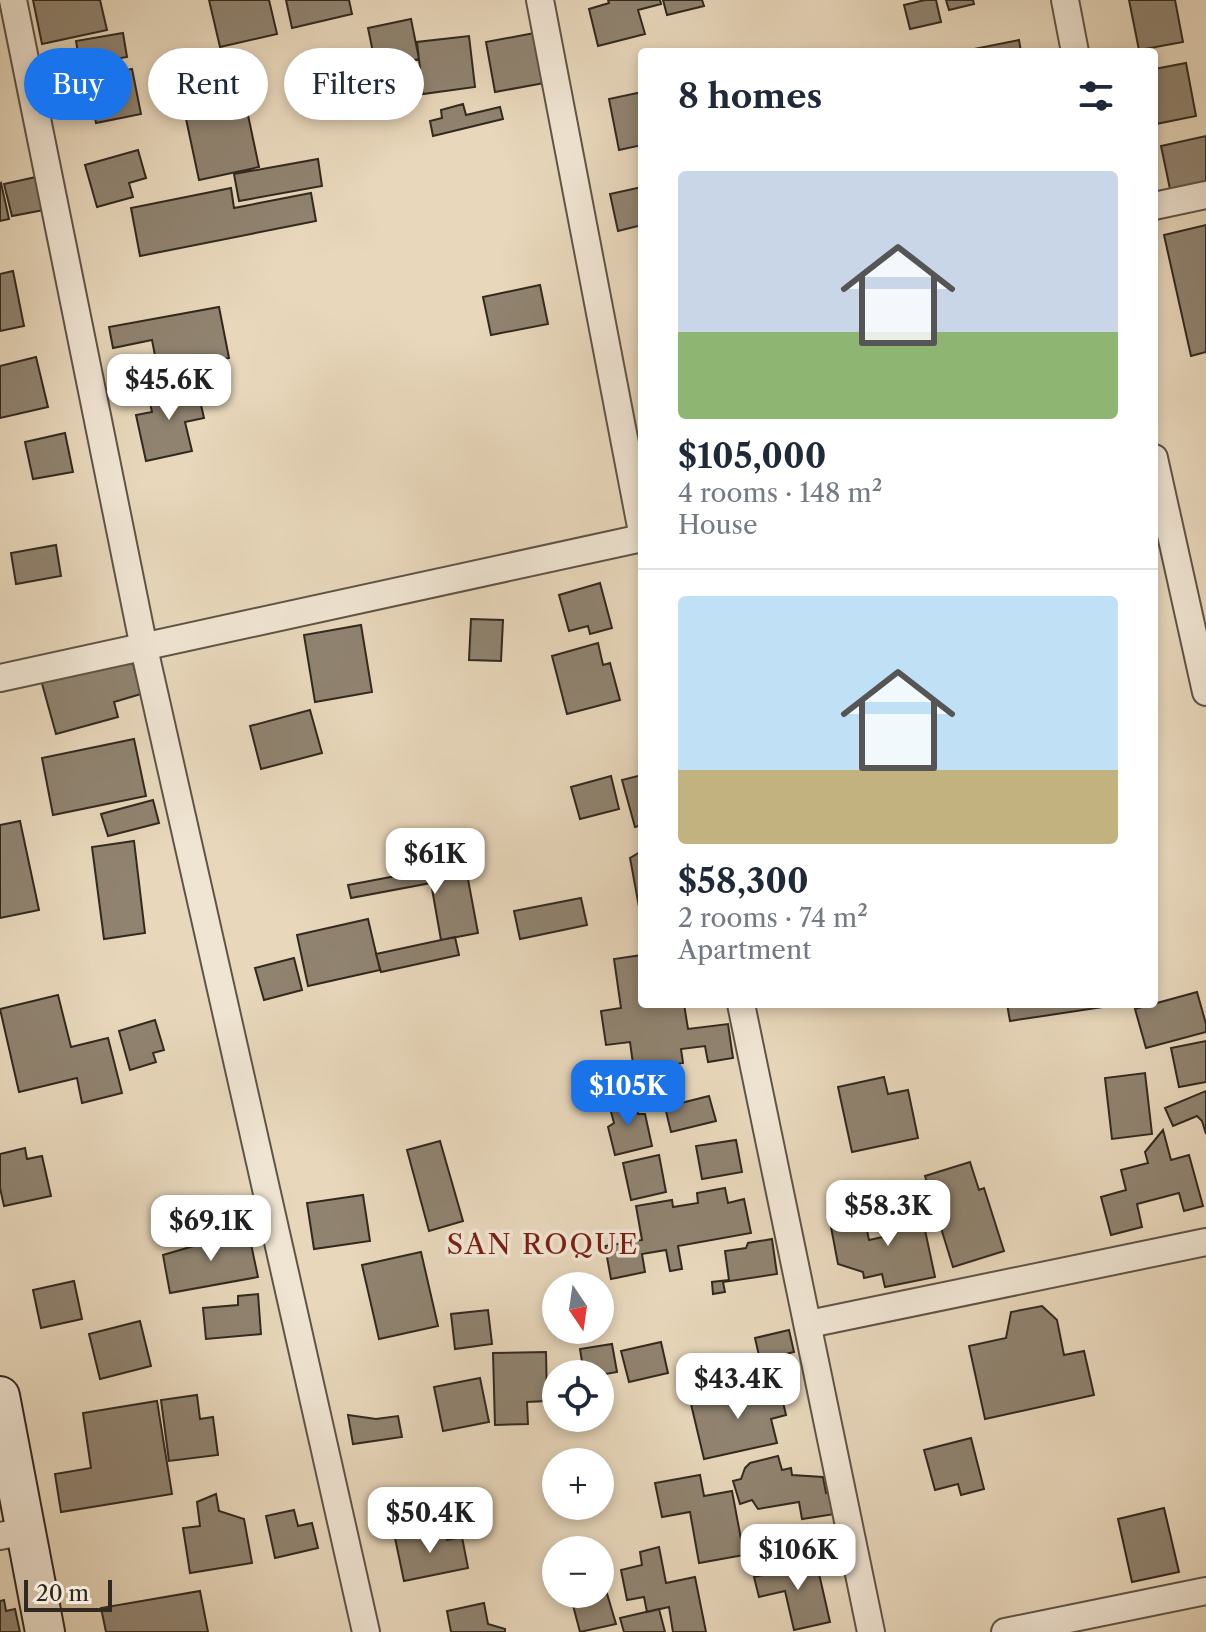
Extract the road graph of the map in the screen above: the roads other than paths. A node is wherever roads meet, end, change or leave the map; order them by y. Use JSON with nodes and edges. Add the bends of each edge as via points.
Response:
{"nodes":[{"id":1,"x":13,"y":0,"type":"edge"},
{"id":2,"x":540,"y":0,"type":"edge"},
{"id":3,"x":1065,"y":0,"type":"edge"},
{"id":4,"x":1074,"y":48,"type":"edge"},
{"id":5,"x":1206,"y":195,"type":"edge"},
{"id":6,"x":1158,"y":205,"type":"edge"},
{"id":7,"x":1158,"y":476,"type":"edge"},
{"id":8,"x":638,"y":514,"type":"edge"},
{"id":9,"x":638,"y":536,"type":"edge"},
{"id":10,"x":144,"y":648,"type":"junction"},
{"id":11,"x":0,"y":678,"type":"edge"},
{"id":12,"x":1206,"y":692,"type":"edge"},
{"id":13,"x":742,"y":1008,"type":"edge"},
{"id":14,"x":1206,"y":1242,"type":"edge"},
{"id":15,"x":809,"y":1324,"type":"junction"},
{"id":16,"x":0,"y":1396,"type":"edge"},
{"id":17,"x":13,"y":1534,"type":"edge"},
{"id":18,"x":1206,"y":1591,"type":"edge"},
{"id":19,"x":45,"y":1632,"type":"edge"},
{"id":20,"x":366,"y":1632,"type":"edge"},
{"id":21,"x":871,"y":1632,"type":"edge"},
{"id":22,"x":1005,"y":1632,"type":"edge"}],
"edges":[{"from":1,"to":10,"type":"street"},
{"from":2,"to":8,"type":"street"},
{"from":3,"to":4,"type":"street"},
{"from":5,"to":6,"type":"street"},
{"from":7,"to":12,"type":"street"},
{"from":9,"to":10,"type":"street"},
{"from":10,"to":11,"type":"street"},
{"from":10,"to":20,"type":"street"},
{"from":13,"to":15,"type":"street"},
{"from":14,"to":15,"type":"street"},
{"from":15,"to":21,"type":"street"},
{"from":16,"to":17,"type":"main road"},
{"from":17,"to":19,"type":"main road"},
{"from":18,"to":22,"type":"street"}]}
